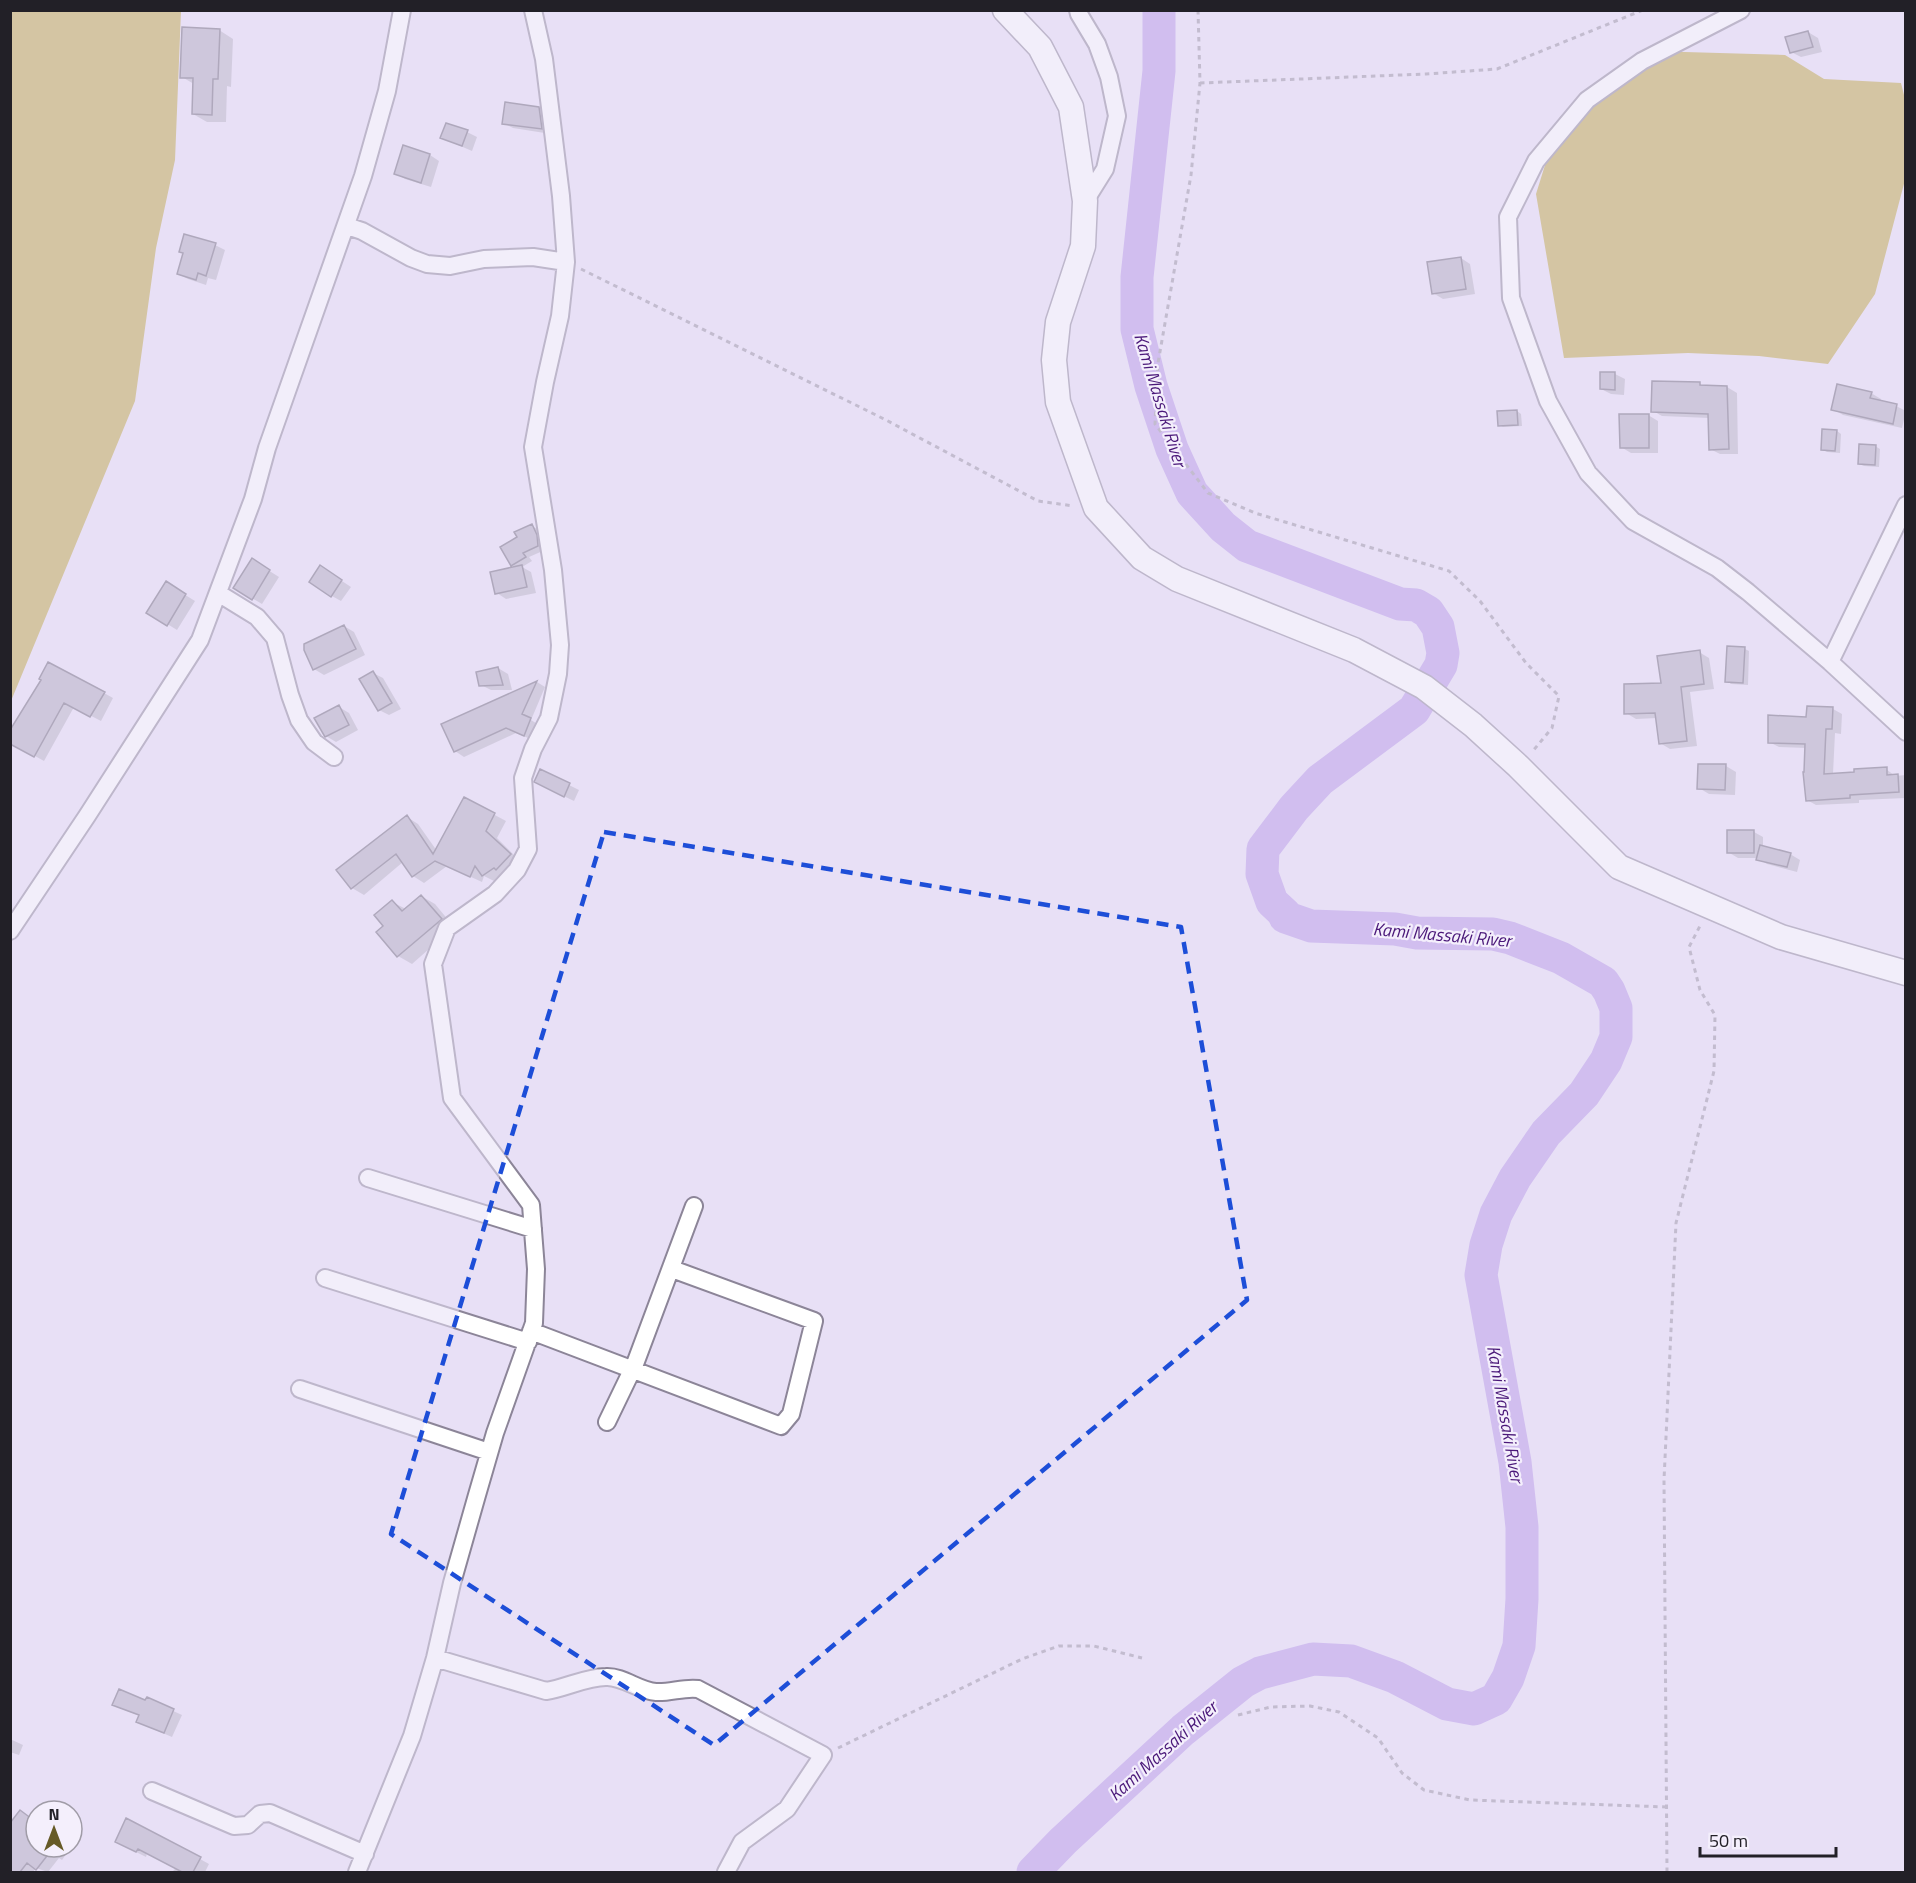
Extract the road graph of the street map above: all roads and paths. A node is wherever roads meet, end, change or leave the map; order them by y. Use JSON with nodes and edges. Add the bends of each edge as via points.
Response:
{"nodes":[{"id":1,"x":402,"y":10,"type":"edge"},
{"id":2,"x":533,"y":10,"type":"edge"},
{"id":3,"x":1005,"y":10,"type":"edge"},
{"id":4,"x":1078,"y":10,"type":"edge"},
{"id":5,"x":1198,"y":10,"type":"edge"},
{"id":6,"x":1643,"y":10,"type":"edge"},
{"id":7,"x":1741,"y":10,"type":"edge"},
{"id":8,"x":1200,"y":82,"type":"junction"},
{"id":9,"x":1085,"y":201,"type":"junction"},
{"id":10,"x":346,"y":226,"type":"junction"},
{"id":11,"x":566,"y":262,"type":"junction"},
{"id":12,"x":1905,"y":505,"type":"edge"},
{"id":13,"x":1096,"y":508,"type":"junction"},
{"id":14,"x":218,"y":592,"type":"junction"},
{"id":15,"x":1830,"y":662,"type":"junction"},
{"id":16,"x":1905,"y":732,"type":"edge"},
{"id":17,"x":334,"y":757,"type":"dead end"},
{"id":18,"x":1518,"y":766,"type":"junction"},
{"id":19,"x":1710,"y":907,"type":"junction"},
{"id":20,"x":10,"y":931,"type":"edge"},
{"id":21,"x":1905,"y":973,"type":"edge"},
{"id":22,"x":368,"y":1178,"type":"dead end"},
{"id":23,"x":694,"y":1206,"type":"dead end"},
{"id":24,"x":533,"y":1229,"type":"junction"},
{"id":25,"x":672,"y":1269,"type":"junction"},
{"id":26,"x":325,"y":1278,"type":"dead end"},
{"id":27,"x":530,"y":1337,"type":"junction"},
{"id":28,"x":633,"y":1370,"type":"junction"},
{"id":29,"x":300,"y":1389,"type":"dead end"},
{"id":30,"x":607,"y":1422,"type":"dead end"},
{"id":31,"x":489,"y":1452,"type":"junction"},
{"id":32,"x":435,"y":1658,"type":"junction"},
{"id":33,"x":1142,"y":1658,"type":"dead end"},
{"id":34,"x":1238,"y":1715,"type":"dead end"},
{"id":35,"x":823,"y":1755,"type":"junction"},
{"id":36,"x":152,"y":1791,"type":"dead end"},
{"id":37,"x":1667,"y":1807,"type":"junction"},
{"id":38,"x":364,"y":1854,"type":"junction"},
{"id":39,"x":357,"y":1872,"type":"edge"},
{"id":40,"x":726,"y":1872,"type":"edge"},
{"id":41,"x":1667,"y":1872,"type":"edge"}],
"edges":[{"from":1,"to":10,"type":"street","via":[[387,91]]},
{"from":2,"to":11,"type":"street","via":[[544,59]]},
{"from":3,"to":9,"type":"street","via":[[1040,47],[1071,107]]},
{"from":4,"to":9,"type":"street","via":[[1109,77],[1117,116],[1105,169]]},
{"from":5,"to":8,"type":"path"},
{"from":6,"to":8,"type":"path","via":[[1497,69]]},
{"from":7,"to":15,"type":"street","via":[[1641,61],[1587,100],[1536,161],[1508,217],[1511,298],[1548,401],[1588,473],[1633,521],[1717,568]]},
{"from":8,"to":18,"type":"path","via":[[1191,175],[1158,363],[1155,424],[1208,493],[1255,513],[1449,571],[1480,601],[1526,663],[1559,696],[1552,728]]},
{"from":9,"to":13,"type":"street","via":[[1083,246],[1058,322],[1054,360],[1058,402]]},
{"from":10,"to":11,"type":"street","via":[[427,264],[450,266],[484,259],[533,257]]},
{"from":10,"to":14,"type":"street"},
{"from":11,"to":13,"type":"path","via":[[886,420],[1038,501]]},
{"from":11,"to":24,"type":"street","via":[[560,316],[533,447],[553,570],[560,645],[549,718],[523,778],[528,849],[517,870],[495,894],[447,928],[433,964],[452,1098],[531,1205]]},
{"from":12,"to":15,"type":"street"},
{"from":13,"to":18,"type":"street","via":[[1142,558],[1177,579],[1354,650],[1424,687]]},
{"from":14,"to":17,"type":"street","via":[[257,617],[275,638],[299,720],[314,742]]},
{"from":14,"to":20,"type":"street","via":[[200,640]]},
{"from":15,"to":16,"type":"street"},
{"from":18,"to":19,"type":"street","via":[[1619,867]]},
{"from":19,"to":21,"type":"street","via":[[1781,937]]},
{"from":19,"to":37,"type":"path","via":[[1689,947],[1700,990],[1715,1015],[1714,1071],[1675,1235],[1664,1480]]},
{"from":22,"to":24,"type":"street"},
{"from":23,"to":25,"type":"street"},
{"from":24,"to":27,"type":"street","via":[[536,1280]]},
{"from":25,"to":28,"type":"street"},
{"from":25,"to":28,"type":"street","via":[[814,1321],[791,1414],[781,1425]]},
{"from":26,"to":27,"type":"street"},
{"from":27,"to":28,"type":"street"},
{"from":27,"to":31,"type":"street"},
{"from":28,"to":30,"type":"street"},
{"from":29,"to":31,"type":"street"},
{"from":31,"to":32,"type":"street"},
{"from":32,"to":35,"type":"street","via":[[546,1691],[610,1676],[656,1692],[698,1689]]},
{"from":32,"to":38,"type":"street","via":[[412,1736]]},
{"from":33,"to":35,"type":"path","via":[[1094,1646],[1059,1646],[1022,1659]]},
{"from":34,"to":37,"type":"path","via":[[1271,1707],[1310,1706],[1340,1712],[1378,1738],[1402,1773],[1424,1790],[1459,1798]]},
{"from":35,"to":40,"type":"street","via":[[787,1809],[742,1842]]},
{"from":36,"to":38,"type":"street","via":[[234,1826],[248,1825],[260,1814],[270,1813]]},
{"from":37,"to":41,"type":"path"},
{"from":38,"to":39,"type":"street"}]}
